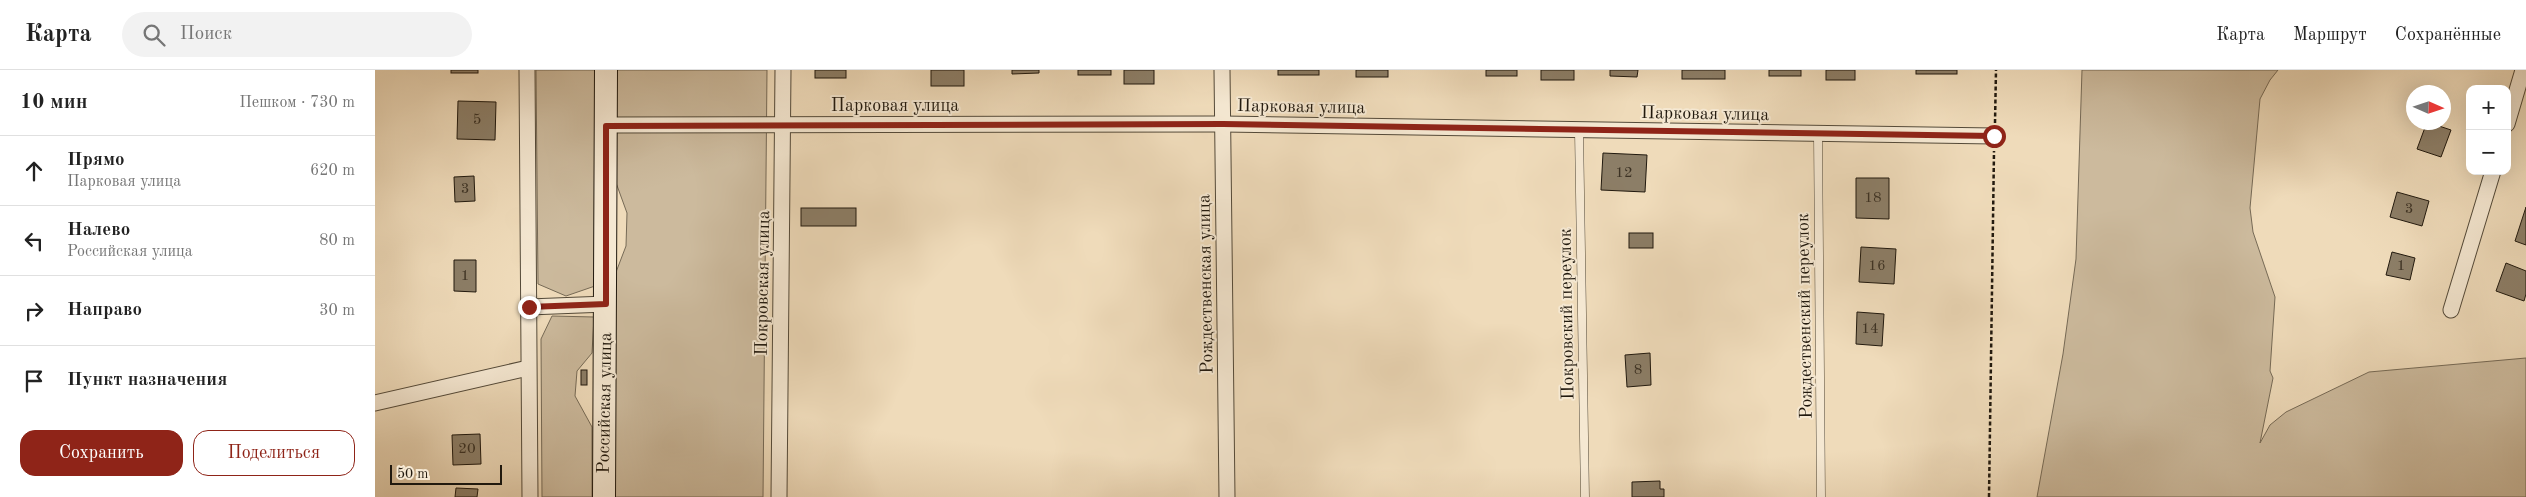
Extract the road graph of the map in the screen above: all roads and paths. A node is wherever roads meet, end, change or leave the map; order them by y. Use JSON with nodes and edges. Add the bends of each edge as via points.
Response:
{"nodes":[{"id":1,"x":527,"y":70,"type":"edge"},
{"id":2,"x":606,"y":70,"type":"edge"},
{"id":3,"x":783,"y":70,"type":"edge"},
{"id":4,"x":1222,"y":70,"type":"edge"},
{"id":5,"x":1996,"y":70,"type":"edge"},
{"id":6,"x":2523,"y":70,"type":"edge"},
{"id":7,"x":2511,"y":110,"type":"edge"},
{"id":8,"x":1223,"y":124,"type":"junction"},
{"id":9,"x":783,"y":125,"type":"junction"},
{"id":10,"x":606,"y":126,"type":"junction"},
{"id":11,"x":1579,"y":130,"type":"junction"},
{"id":12,"x":1818,"y":134,"type":"junction"},
{"id":13,"x":1994,"y":136,"type":"junction"},
{"id":14,"x":2492,"y":175,"type":"edge"},
{"id":15,"x":606,"y":304,"type":"junction"},
{"id":16,"x":529,"y":307,"type":"junction"},
{"id":17,"x":2451,"y":310,"type":"dead end"},
{"id":18,"x":528,"y":368,"type":"junction"},
{"id":19,"x":375,"y":403,"type":"edge"},
{"id":20,"x":530,"y":497,"type":"edge"},
{"id":21,"x":604,"y":497,"type":"edge"},
{"id":22,"x":779,"y":497,"type":"edge"},
{"id":23,"x":1227,"y":497,"type":"edge"},
{"id":24,"x":1585,"y":497,"type":"edge"},
{"id":25,"x":1821,"y":497,"type":"edge"},
{"id":26,"x":1989,"y":497,"type":"edge"}],
"edges":[{"from":1,"to":16,"type":"street"},
{"from":2,"to":10,"type":"main road","name":"Российская улица"},
{"from":3,"to":9,"type":"street","name":"Покровская улица"},
{"from":4,"to":8,"type":"street","name":"Рождественская улица"},
{"from":5,"to":13,"type":"path"},
{"from":6,"to":7,"type":"street"},
{"from":8,"to":9,"type":"street","name":"Парковая улица"},
{"from":8,"to":11,"type":"street","name":"Парковая улица"},
{"from":8,"to":23,"type":"street","name":"Рождественская улица"},
{"from":9,"to":10,"type":"street","name":"Парковая улица"},
{"from":9,"to":22,"type":"street","name":"Покровская улица"},
{"from":10,"to":15,"type":"main road","name":"Российская улица"},
{"from":11,"to":12,"type":"street","name":"Парковая улица"},
{"from":11,"to":24,"type":"lane","name":"Покровский переулок"},
{"from":12,"to":13,"type":"street","name":"Парковая улица"},
{"from":12,"to":25,"type":"lane","name":"Рождественский переулок"},
{"from":13,"to":26,"type":"path"},
{"from":14,"to":17,"type":"street"},
{"from":15,"to":16,"type":"street"},
{"from":15,"to":21,"type":"main road","name":"Российская улица"},
{"from":16,"to":18,"type":"street"},
{"from":18,"to":19,"type":"street"},
{"from":18,"to":20,"type":"street"}]}
